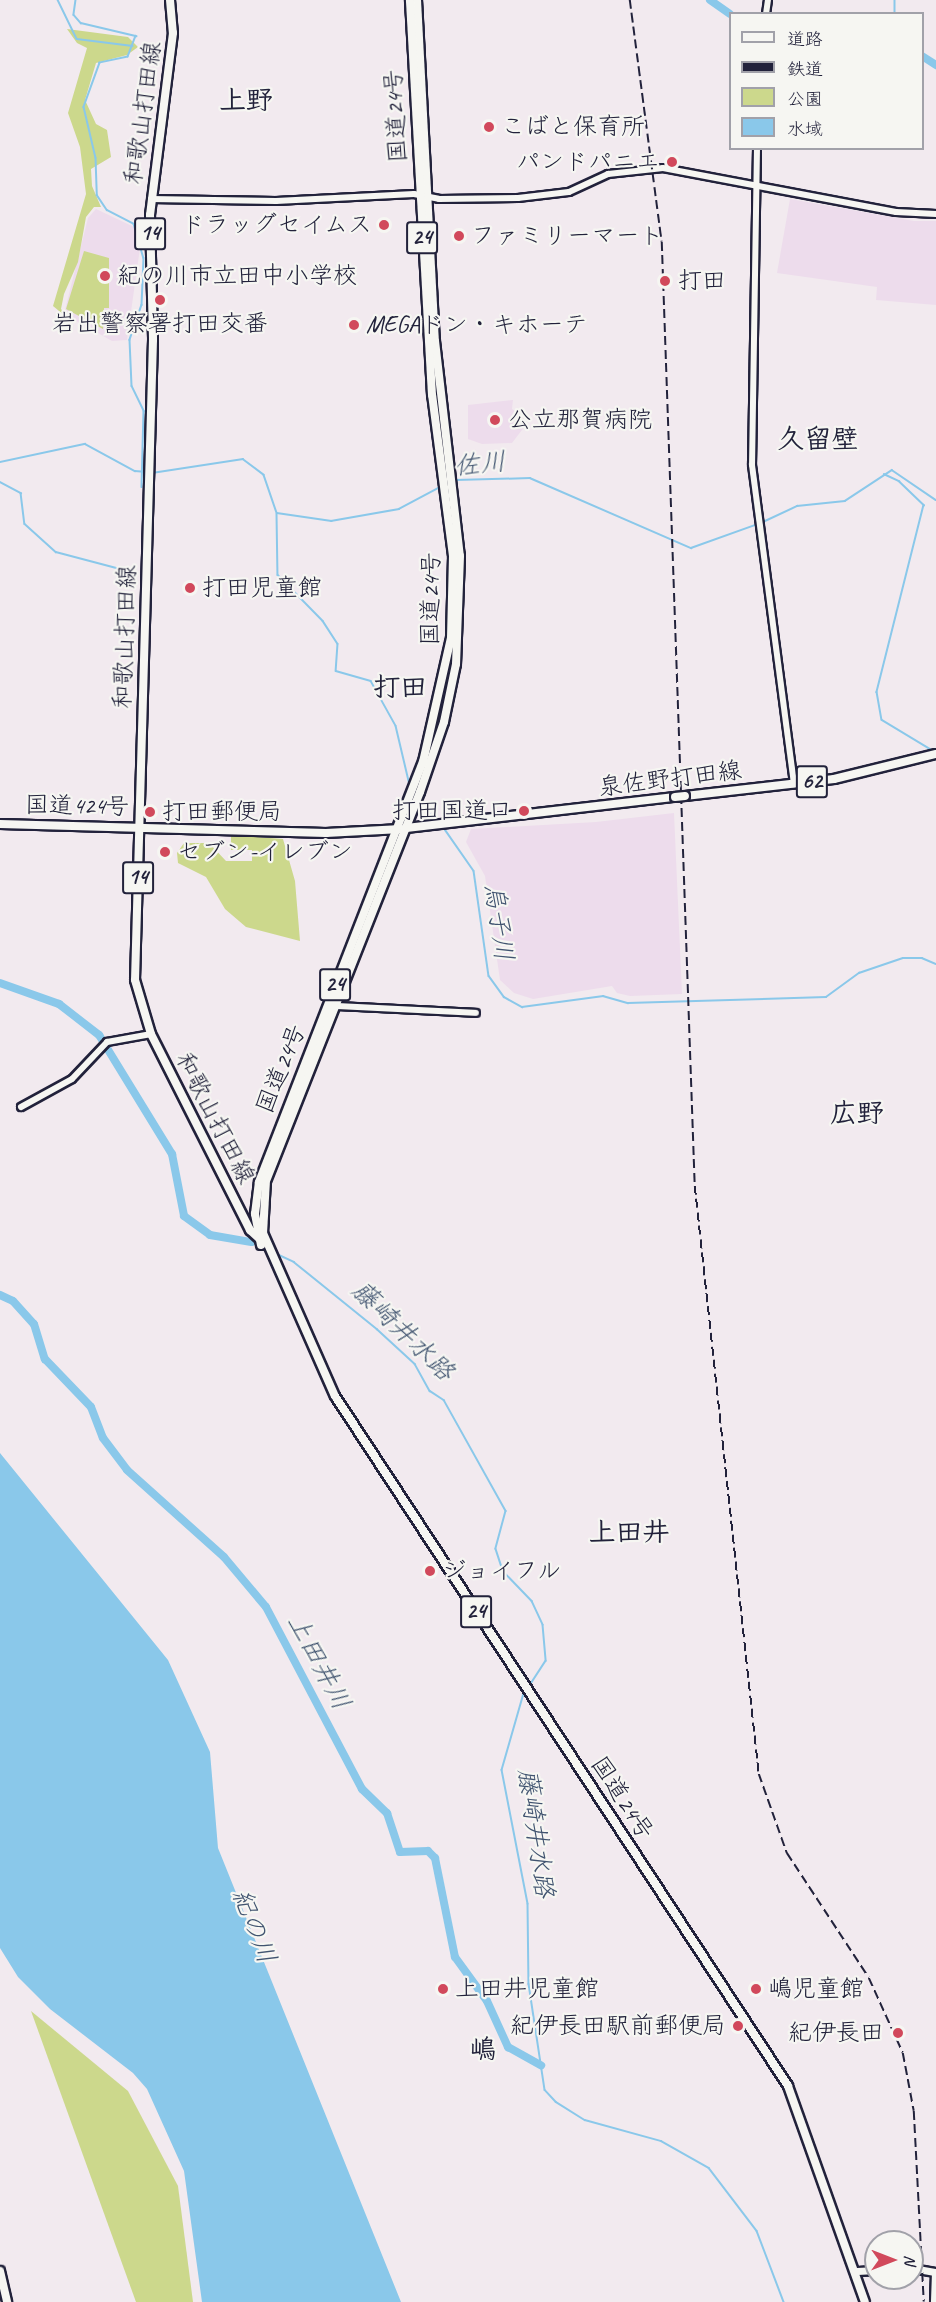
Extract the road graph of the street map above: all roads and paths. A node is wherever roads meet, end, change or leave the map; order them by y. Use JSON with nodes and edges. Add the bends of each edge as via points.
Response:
{"nodes":[{"id":1,"x":170,"y":0,"type":"edge"},
{"id":2,"x":410,"y":0,"type":"edge"},
{"id":3,"x":417,"y":0,"type":"edge"},
{"id":4,"x":757,"y":150,"type":"edge"},
{"id":5,"x":754,"y":184,"type":"junction"},
{"id":6,"x":424,"y":197,"type":"junction"},
{"id":7,"x":151,"y":199,"type":"junction"},
{"id":8,"x":936,"y":214,"type":"edge"},
{"id":9,"x":936,"y":754,"type":"edge"},
{"id":10,"x":794,"y":784,"type":"junction"},
{"id":11,"x":0,"y":824,"type":"edge"},
{"id":12,"x":139,"y":826,"type":"junction"},
{"id":13,"x":402,"y":828,"type":"junction"},
{"id":14,"x":334,"y":1006,"type":"junction"},
{"id":15,"x":476,"y":1013,"type":"dead end"},
{"id":16,"x":151,"y":1034,"type":"junction"},
{"id":17,"x":21,"y":1107,"type":"dead end"},
{"id":18,"x":262,"y":1241,"type":"junction"},
{"id":19,"x":0,"y":2271,"type":"edge"},
{"id":20,"x":856,"y":2271,"type":"junction"},
{"id":21,"x":864,"y":2271,"type":"edge"},
{"id":22,"x":935,"y":2272,"type":"edge"},
{"id":23,"x":7,"y":2302,"type":"edge"},
{"id":24,"x":866,"y":2302,"type":"edge"},
{"id":25,"x":934,"y":2302,"type":"edge"}],
"edges":[{"from":1,"to":7,"type":"main road","name":"和歌山打田線","number":"14","via":[[173,33]]},
{"from":2,"to":6,"type":"main road","name":"国道24号","number":"24"},
{"from":3,"to":6,"type":"main road","name":"国道24号","number":"24"},
{"from":4,"to":5,"type":"street"},
{"from":5,"to":6,"type":"street","via":[[663,168],[608,174],[569,192]]},
{"from":5,"to":8,"type":"street","via":[[896,212]]},
{"from":5,"to":10,"type":"street","via":[[750,407],[758,521]]},
{"from":6,"to":7,"type":"street"},
{"from":6,"to":13,"type":"main road","name":"国道24号","number":"24","via":[[432,395],[449,491],[454,583],[451,638],[437,715],[418,788]]},
{"from":7,"to":12,"type":"main road","name":"和歌山打田線","number":"14","via":[[150,471]]},
{"from":9,"to":10,"type":"main road","name":"泉佐野打田線","number":"62","via":[[892,768]]},
{"from":10,"to":13,"type":"main road","name":"泉佐野打田線","number":"62","bridge":true},
{"from":11,"to":12,"type":"main road","name":"国道424号"},
{"from":12,"to":13,"type":"main road","name":"国道424号","via":[[326,833]]},
{"from":12,"to":16,"type":"main road","name":"和歌山打田線","number":"14","via":[[135,980]]},
{"from":13,"to":14,"type":"main road","name":"国道24号","number":"24"},
{"from":13,"to":18,"type":"main road","name":"国道24号","number":"24","via":[[259,1182]]},
{"from":14,"to":15,"type":"street"},
{"from":14,"to":18,"type":"main road","name":"国道24号","number":"24","via":[[266,1180],[261,1205]]},
{"from":16,"to":17,"type":"street","via":[[107,1042],[72,1079]]},
{"from":16,"to":18,"type":"main road","name":"和歌山打田線","number":"14"},
{"from":18,"to":20,"type":"main road","name":"国道24号","number":"24","via":[[333,1394],[788,2086]]},
{"from":19,"to":23,"type":"main road"},
{"from":20,"to":21,"type":"main road"},
{"from":20,"to":24,"type":"main road","name":"国道24号","number":"24"},
{"from":22,"to":25,"type":"main road"}]}
